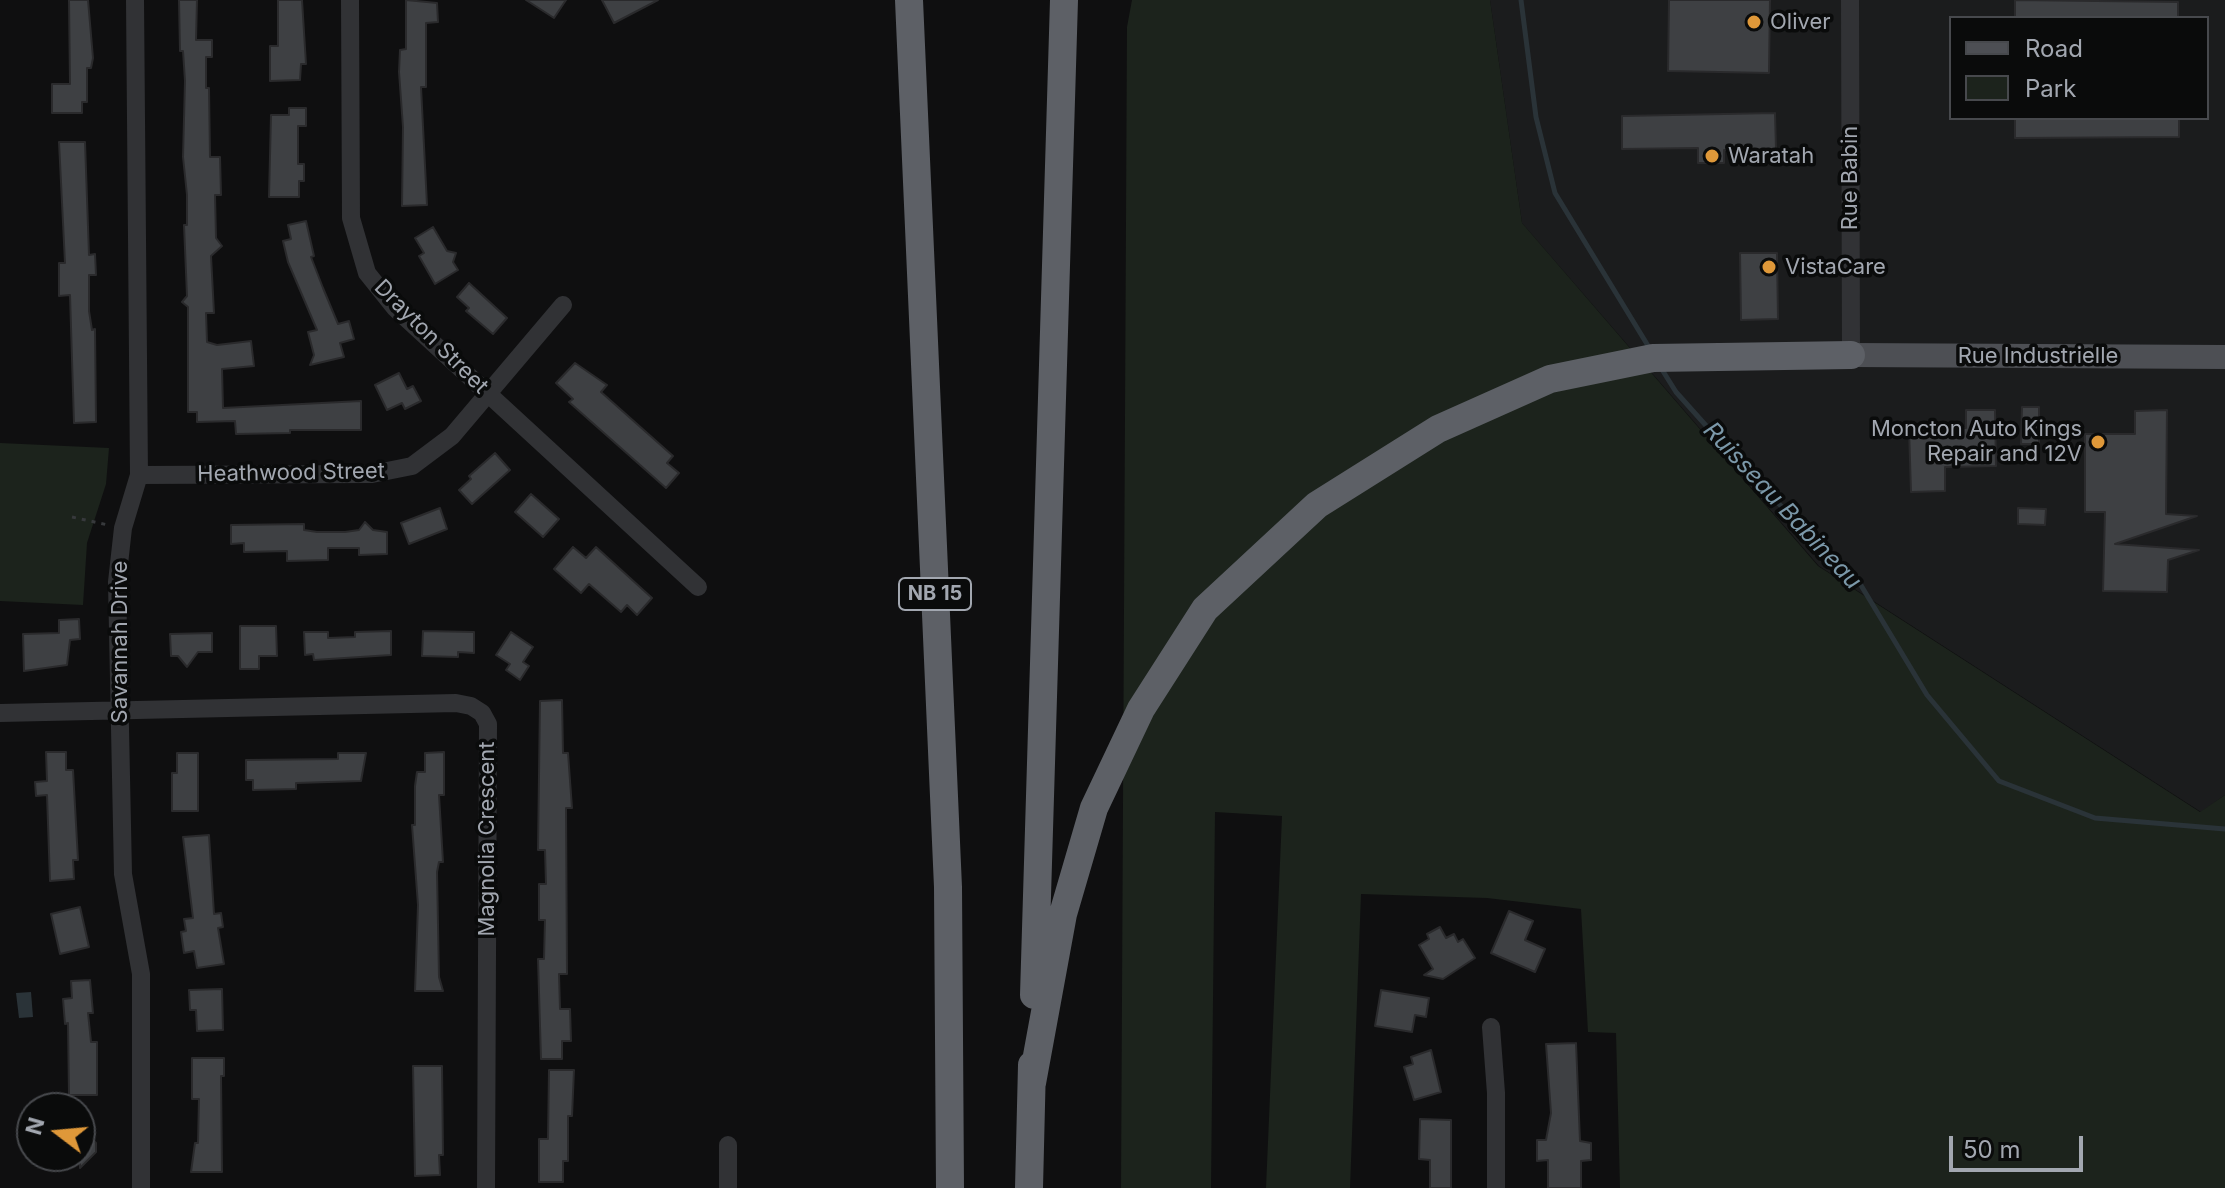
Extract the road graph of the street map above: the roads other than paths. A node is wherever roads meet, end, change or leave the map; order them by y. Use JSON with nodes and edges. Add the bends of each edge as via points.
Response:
{"nodes":[{"id":1,"x":135,"y":0,"type":"edge"},
{"id":2,"x":350,"y":0,"type":"edge"},
{"id":3,"x":909,"y":0,"type":"edge"},
{"id":4,"x":1064,"y":0,"type":"edge"},
{"id":5,"x":1850,"y":0,"type":"edge"},
{"id":6,"x":563,"y":305,"type":"dead end"},
{"id":7,"x":1851,"y":355,"type":"junction"},
{"id":8,"x":2225,"y":357,"type":"edge"},
{"id":9,"x":488,"y":393,"type":"junction"},
{"id":10,"x":139,"y":475,"type":"junction"},
{"id":11,"x":698,"y":587,"type":"dead end"},
{"id":12,"x":119,"y":712,"type":"junction"},
{"id":13,"x":0,"y":713,"type":"edge"},
{"id":14,"x":1491,"y":1027,"type":"dead end"},
{"id":15,"x":1032,"y":1083,"type":"junction"},
{"id":16,"x":728,"y":1145,"type":"dead end"},
{"id":17,"x":141,"y":1188,"type":"edge"},
{"id":18,"x":486,"y":1188,"type":"edge"},
{"id":19,"x":728,"y":1188,"type":"edge"},
{"id":20,"x":950,"y":1188,"type":"edge"},
{"id":21,"x":1029,"y":1188,"type":"edge"},
{"id":22,"x":1496,"y":1188,"type":"edge"}],
"edges":[{"from":1,"to":10,"type":"street","name":"Savannah Drive"},
{"from":2,"to":9,"type":"street","name":"Drayton Street","via":[[351,218],[360,258],[395,308]]},
{"from":3,"to":20,"type":"highway","number":"NB 15","via":[[948,887]]},
{"from":4,"to":15,"type":"highway"},
{"from":5,"to":7,"type":"street","name":"Rue Babin"},
{"from":6,"to":9,"type":"street","name":"Heathwood Street"},
{"from":7,"to":8,"type":"main road","name":"Rue Industrielle"},
{"from":7,"to":15,"type":"highway","via":[[1653,358],[1550,379],[1438,429],[1317,505],[1205,609],[1141,709],[1094,808],[1063,914]]},
{"from":9,"to":10,"type":"street","name":"Heathwood Street","via":[[437,450],[401,470]]},
{"from":9,"to":11,"type":"street","name":"Drayton Street"},
{"from":10,"to":12,"type":"street","name":"Savannah Drive","via":[[123,528],[117,582]]},
{"from":12,"to":13,"type":"street"},
{"from":12,"to":17,"type":"street","name":"Savannah Drive","via":[[123,874],[141,974]]},
{"from":12,"to":18,"type":"street","name":"Magnolia Crescent","via":[[456,703],[482,713],[488,724]]},
{"from":14,"to":22,"type":"street"},
{"from":15,"to":21,"type":"highway"},
{"from":16,"to":19,"type":"street"}]}
